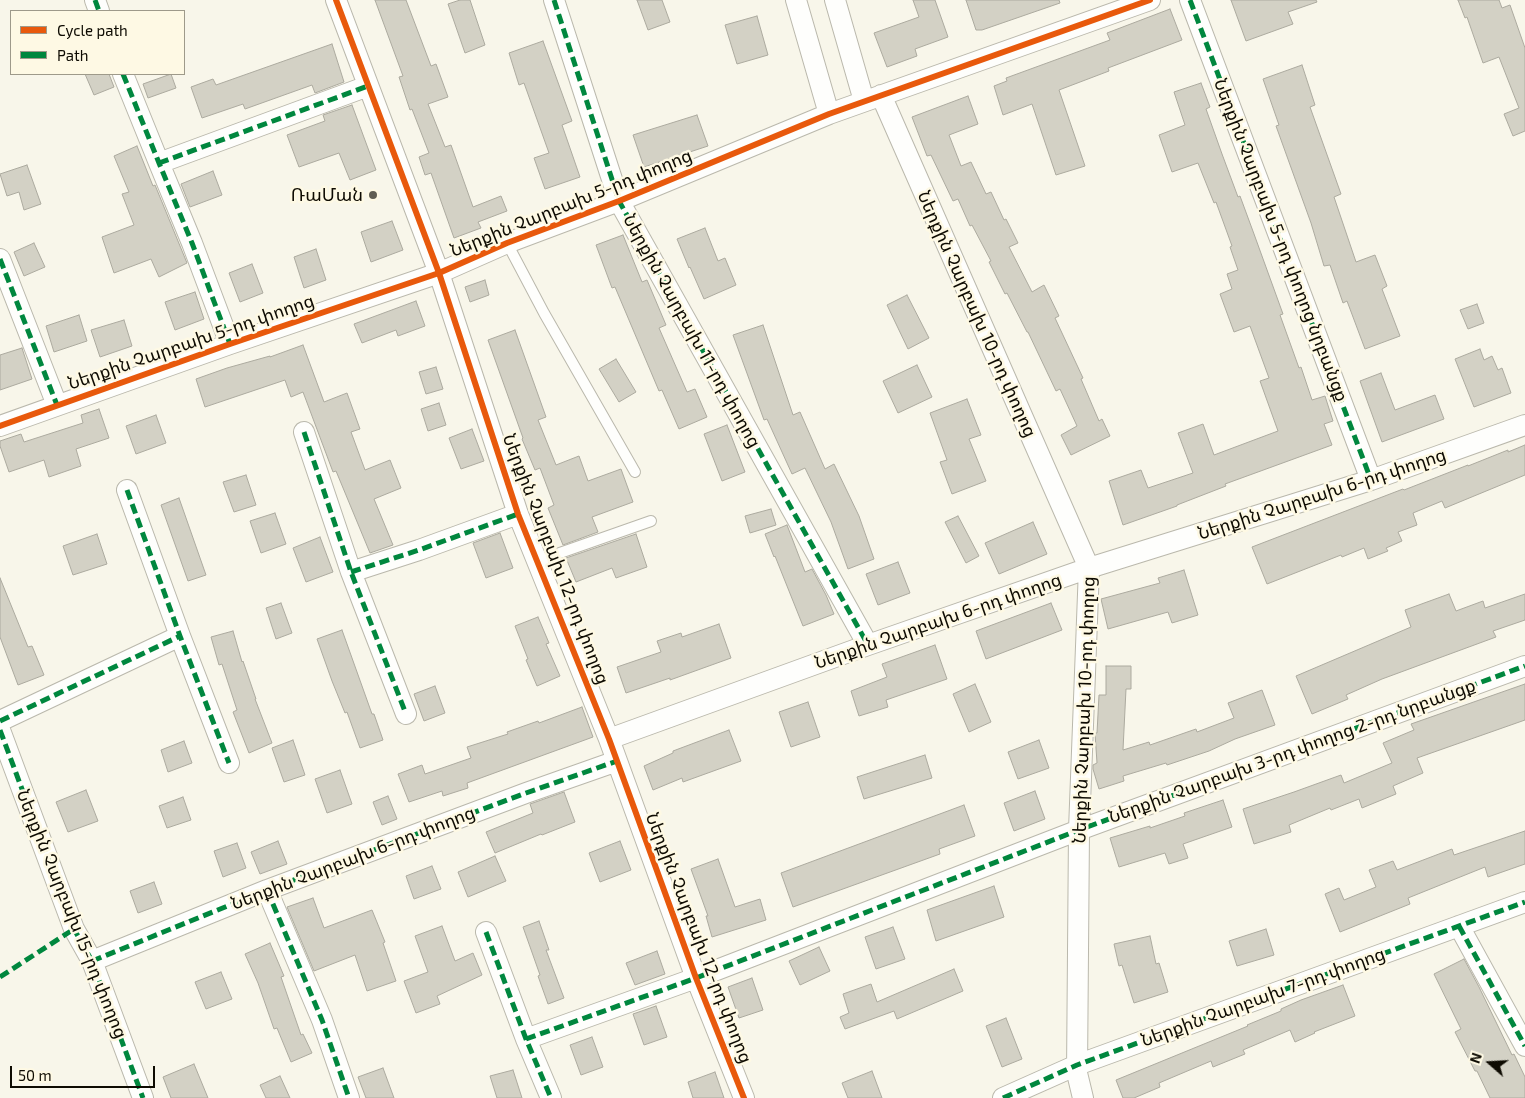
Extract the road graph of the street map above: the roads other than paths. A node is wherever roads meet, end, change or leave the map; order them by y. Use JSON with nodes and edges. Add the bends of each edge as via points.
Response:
{"nodes":[{"id":1,"x":336,"y":0,"type":"edge"},
{"id":2,"x":554,"y":0,"type":"edge"},
{"id":3,"x":796,"y":0,"type":"edge"},
{"id":4,"x":835,"y":0,"type":"edge"},
{"id":5,"x":1150,"y":0,"type":"edge"},
{"id":6,"x":1190,"y":0,"type":"edge"},
{"id":7,"x":124,"y":75,"type":"edge"},
{"id":8,"x":368,"y":86,"type":"junction"},
{"id":9,"x":873,"y":98,"type":"junction"},
{"id":10,"x":829,"y":114,"type":"junction"},
{"id":11,"x":158,"y":164,"type":"junction"},
{"id":12,"x":619,"y":201,"type":"junction"},
{"id":13,"x":507,"y":243,"type":"junction"},
{"id":14,"x":0,"y":259,"type":"edge"},
{"id":15,"x":439,"y":272,"type":"junction"},
{"id":16,"x":230,"y":344,"type":"junction"},
{"id":17,"x":57,"y":405,"type":"junction"},
{"id":18,"x":1525,"y":425,"type":"edge"},
{"id":19,"x":0,"y":426,"type":"edge"},
{"id":20,"x":304,"y":432,"type":"dead end"},
{"id":21,"x":635,"y":472,"type":"dead end"},
{"id":22,"x":1371,"y":480,"type":"junction"},
{"id":23,"x":127,"y":490,"type":"dead end"},
{"id":24,"x":518,"y":514,"type":"junction"},
{"id":25,"x":651,"y":521,"type":"dead end"},
{"id":26,"x":537,"y":561,"type":"junction"},
{"id":27,"x":1089,"y":568,"type":"junction"},
{"id":28,"x":351,"y":572,"type":"junction"},
{"id":29,"x":180,"y":636,"type":"junction"},
{"id":30,"x":868,"y":645,"type":"junction"},
{"id":31,"x":1525,"y":666,"type":"edge"},
{"id":32,"x":406,"y":714,"type":"dead end"},
{"id":33,"x":0,"y":721,"type":"edge"},
{"id":34,"x":0,"y":730,"type":"edge"},
{"id":35,"x":609,"y":739,"type":"junction"},
{"id":36,"x":617,"y":761,"type":"junction"},
{"id":37,"x":229,"y":763,"type":"dead end"},
{"id":38,"x":1079,"y":830,"type":"junction"},
{"id":39,"x":267,"y":890,"type":"junction"},
{"id":40,"x":1525,"y":902,"type":"edge"},
{"id":41,"x":1459,"y":926,"type":"junction"},
{"id":42,"x":486,"y":932,"type":"dead end"},
{"id":43,"x":92,"y":962,"type":"junction"},
{"id":44,"x":696,"y":978,"type":"junction"},
{"id":45,"x":526,"y":1039,"type":"junction"},
{"id":46,"x":1525,"y":1046,"type":"edge"},
{"id":47,"x":1077,"y":1065,"type":"junction"},
{"id":48,"x":144,"y":1098,"type":"edge"},
{"id":49,"x":349,"y":1098,"type":"edge"},
{"id":50,"x":551,"y":1098,"type":"edge"},
{"id":51,"x":744,"y":1098,"type":"edge"},
{"id":52,"x":1003,"y":1098,"type":"edge"},
{"id":53,"x":1084,"y":1098,"type":"edge"}],
"edges":[{"from":1,"to":8,"type":"street","name":"Ներքին Չարբախ 12-րդ փողոց"},
{"from":2,"to":12,"type":"street","name":"Ներքին Չարբախ 11-րդ փողոց"},
{"from":3,"to":10,"type":"street"},
{"from":4,"to":9,"type":"street","name":"Ներքին Չարբախ 10-րդ փողոց"},
{"from":5,"to":9,"type":"street","name":"Ներքին Չարբախ 5-րդ փողոց"},
{"from":6,"to":22,"type":"street","name":"Ներքին Չարբախ 5-րդ փողոց նրբանցք"},
{"from":7,"to":11,"type":"street"},
{"from":8,"to":11,"type":"street"},
{"from":8,"to":15,"type":"street","name":"Ներքին Չարբախ 12-րդ փողոց"},
{"from":9,"to":10,"type":"street","name":"Ներքին Չարբախ 5-րդ փողոց"},
{"from":9,"to":27,"type":"street","name":"Ներքին Չարբախ 10-րդ փողոց"},
{"from":10,"to":12,"type":"street","name":"Ներքին Չարբախ 5-րդ փողոց"},
{"from":11,"to":16,"type":"street"},
{"from":12,"to":13,"type":"street","name":"Ներքին Չարբախ 5-րդ փողոց"},
{"from":12,"to":30,"type":"street","name":"Ներքին Չարբախ 11-րդ փողոց"},
{"from":13,"to":15,"type":"street","name":"Ներքին Չարբախ 5-րդ փողոց"},
{"from":13,"to":21,"type":"lane"},
{"from":14,"to":17,"type":"street"},
{"from":15,"to":16,"type":"street","name":"Ներքին Չարբախ 5-րդ փողոց"},
{"from":15,"to":24,"type":"street","name":"Ներքին Չարբախ 12-րդ փողոց"},
{"from":16,"to":17,"type":"street","name":"Ներքին Չարբախ 5-րդ փողոց"},
{"from":17,"to":19,"type":"street","name":"Ներքին Չարբախ 5-րդ փողոց"},
{"from":18,"to":22,"type":"street","name":"Ներքին Չարբախ 6-րդ փողոց"},
{"from":20,"to":28,"type":"street"},
{"from":22,"to":27,"type":"street","name":"Ներքին Չարբախ 6-րդ փողոց"},
{"from":23,"to":29,"type":"street"},
{"from":24,"to":26,"type":"street","name":"Ներքին Չարբախ 12-րդ փողոց"},
{"from":24,"to":28,"type":"street"},
{"from":25,"to":26,"type":"lane"},
{"from":26,"to":35,"type":"street","name":"Ներքին Չարբախ 12-րդ փողոց"},
{"from":27,"to":30,"type":"street","name":"Ներքին Չարբախ 6-րդ փողոց"},
{"from":27,"to":38,"type":"street","name":"Ներքին Չարբախ 10-րդ փողոց"},
{"from":28,"to":32,"type":"street"},
{"from":29,"to":33,"type":"street"},
{"from":29,"to":37,"type":"street"},
{"from":30,"to":35,"type":"street","name":"Ներքին Չարբախ 6-րդ փողոց"},
{"from":31,"to":38,"type":"street","name":"Ներքին Չարբախ 3-րդ փողոց 2-րդ նրբանցք"},
{"from":34,"to":43,"type":"street","name":"Ներքին Չարբախ 15-րդ փողոց","via":[[74,929]]},
{"from":35,"to":36,"type":"street","name":"Ներքին Չարբախ 12-րդ փողոց"},
{"from":36,"to":39,"type":"street","name":"Ներքին Չարբախ 6-րդ փողոց"},
{"from":36,"to":44,"type":"street","name":"Ներքին Չարբախ 12-րդ փողոց"},
{"from":38,"to":44,"type":"street","name":"Ներքին Չարբախ 3-րդ փողոց 2-րդ նրբանցք"},
{"from":38,"to":47,"type":"street","name":"Ներքին Չարբախ 10-րդ փողոց"},
{"from":39,"to":43,"type":"street","name":"Ներքին Չարբախ 6-րդ փողոց"},
{"from":39,"to":49,"type":"street","via":[[322,1020]]},
{"from":40,"to":41,"type":"street","name":"Ներքին Չարբախ 7-րդ փողոց"},
{"from":41,"to":46,"type":"street"},
{"from":41,"to":47,"type":"street","name":"Ներքին Չարբախ 7-րդ փողոց"},
{"from":42,"to":45,"type":"street"},
{"from":43,"to":48,"type":"street","name":"Ներքին Չարբախ 15-րդ փողոց"},
{"from":44,"to":45,"type":"street","name":"Ներքին Չարբախ 3-րդ փողոց 2-րդ նրբանցք"},
{"from":44,"to":51,"type":"street","name":"Ներքին Չարբախ 12-րդ փողոց"},
{"from":45,"to":50,"type":"street"},
{"from":47,"to":52,"type":"street","name":"Ներքին Չարբախ 7-րդ փողոց"},
{"from":47,"to":53,"type":"street","name":"Ներքին Չարբախ 10-րդ փողոց"}]}
